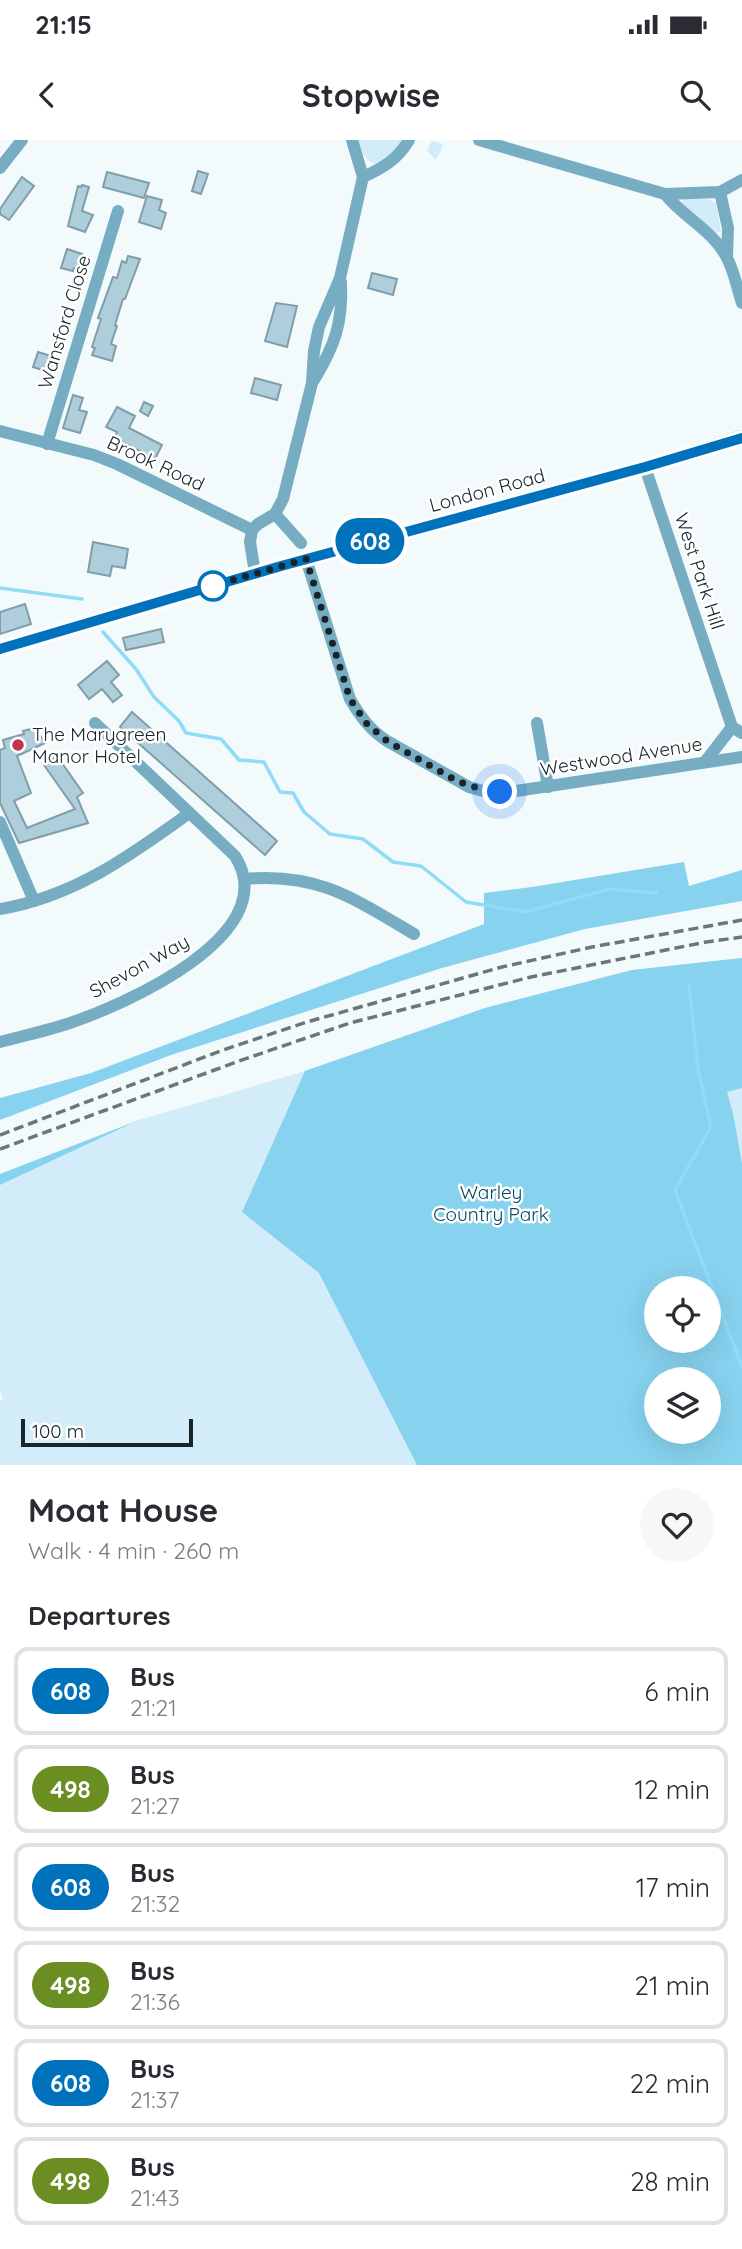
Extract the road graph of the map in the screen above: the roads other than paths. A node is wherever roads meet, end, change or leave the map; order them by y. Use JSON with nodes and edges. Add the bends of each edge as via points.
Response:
{"nodes":[{"id":1,"x":22,"y":140,"type":"edge"},
{"id":2,"x":352,"y":140,"type":"edge"},
{"id":3,"x":408,"y":140,"type":"edge"},
{"id":4,"x":479,"y":140,"type":"edge"},
{"id":5,"x":0,"y":168,"type":"edge"},
{"id":6,"x":363,"y":177,"type":"junction"},
{"id":7,"x":742,"y":180,"type":"edge"},
{"id":8,"x":720,"y":192,"type":"junction"},
{"id":9,"x":665,"y":194,"type":"junction"},
{"id":10,"x":118,"y":211,"type":"dead end"},
{"id":11,"x":727,"y":257,"type":"junction"},
{"id":12,"x":742,"y":303,"type":"edge"},
{"id":13,"x":0,"y":431,"type":"edge"},
{"id":14,"x":742,"y":438,"type":"edge"},
{"id":15,"x":47,"y":444,"type":"junction"},
{"id":16,"x":645,"y":467,"type":"junction"},
{"id":17,"x":275,"y":514,"type":"junction"},
{"id":18,"x":252,"y":530,"type":"junction"},
{"id":19,"x":301,"y":543,"type":"dead end"},
{"id":20,"x":306,"y":559,"type":"junction"},
{"id":21,"x":256,"y":573,"type":"junction"},
{"id":22,"x":0,"y":649,"type":"edge"},
{"id":23,"x":95,"y":723,"type":"dead end"},
{"id":24,"x":537,"y":723,"type":"dead end"},
{"id":25,"x":737,"y":730,"type":"edge"},
{"id":26,"x":742,"y":757,"type":"edge"},
{"id":27,"x":705,"y":762,"type":"junction"},
{"id":28,"x":548,"y":787,"type":"junction"},
{"id":29,"x":188,"y":814,"type":"junction"},
{"id":30,"x":0,"y":822,"type":"edge"},
{"id":31,"x":245,"y":879,"type":"junction"},
{"id":32,"x":34,"y":901,"type":"junction"},
{"id":33,"x":0,"y":909,"type":"edge"},
{"id":34,"x":414,"y":934,"type":"dead end"},
{"id":35,"x":0,"y":1042,"type":"edge"}],
"edges":[{"from":1,"to":5,"type":"street"},
{"from":2,"to":6,"type":"street"},
{"from":3,"to":6,"type":"street","via":[[386,166]]},
{"from":4,"to":9,"type":"street"},
{"from":6,"to":17,"type":"street","via":[[341,278],[342,309],[330,353],[312,383],[283,499]]},
{"from":7,"to":8,"type":"street"},
{"from":8,"to":9,"type":"street"},
{"from":8,"to":11,"type":"street","via":[[728,228]]},
{"from":9,"to":11,"type":"street"},
{"from":10,"to":15,"type":"street","name":"Wansford Close"},
{"from":11,"to":12,"type":"street"},
{"from":13,"to":15,"type":"street","name":"Brook Road"},
{"from":14,"to":16,"type":"main road","name":"London Road"},
{"from":15,"to":18,"type":"street","name":"Brook Road","via":[[117,464]]},
{"from":16,"to":20,"type":"main road","name":"London Road"},
{"from":16,"to":25,"type":"street","name":"West Park Hill"},
{"from":17,"to":18,"type":"street"},
{"from":17,"to":19,"type":"street"},
{"from":18,"to":21,"type":"street"},
{"from":20,"to":21,"type":"main road","name":"London Road"},
{"from":20,"to":28,"type":"street","name":"Westwood Avenue","via":[[350,699],[375,733],[469,787],[500,792]]},
{"from":21,"to":22,"type":"main road","name":"London Road"},
{"from":23,"to":29,"type":"street"},
{"from":24,"to":28,"type":"street"},
{"from":25,"to":27,"type":"street","name":"West Park Hill"},
{"from":26,"to":27,"type":"street","name":"Westwood Avenue"},
{"from":27,"to":28,"type":"street","name":"Westwood Avenue"},
{"from":29,"to":31,"type":"street","via":[[235,856]]},
{"from":29,"to":32,"type":"street","via":[[99,875]]},
{"from":30,"to":32,"type":"street"},
{"from":31,"to":34,"type":"street","via":[[275,877],[315,883],[357,900]]},
{"from":31,"to":35,"type":"street","name":"Shevon Way","via":[[236,917],[218,941],[193,960],[101,1011]]},
{"from":32,"to":33,"type":"street"}]}
